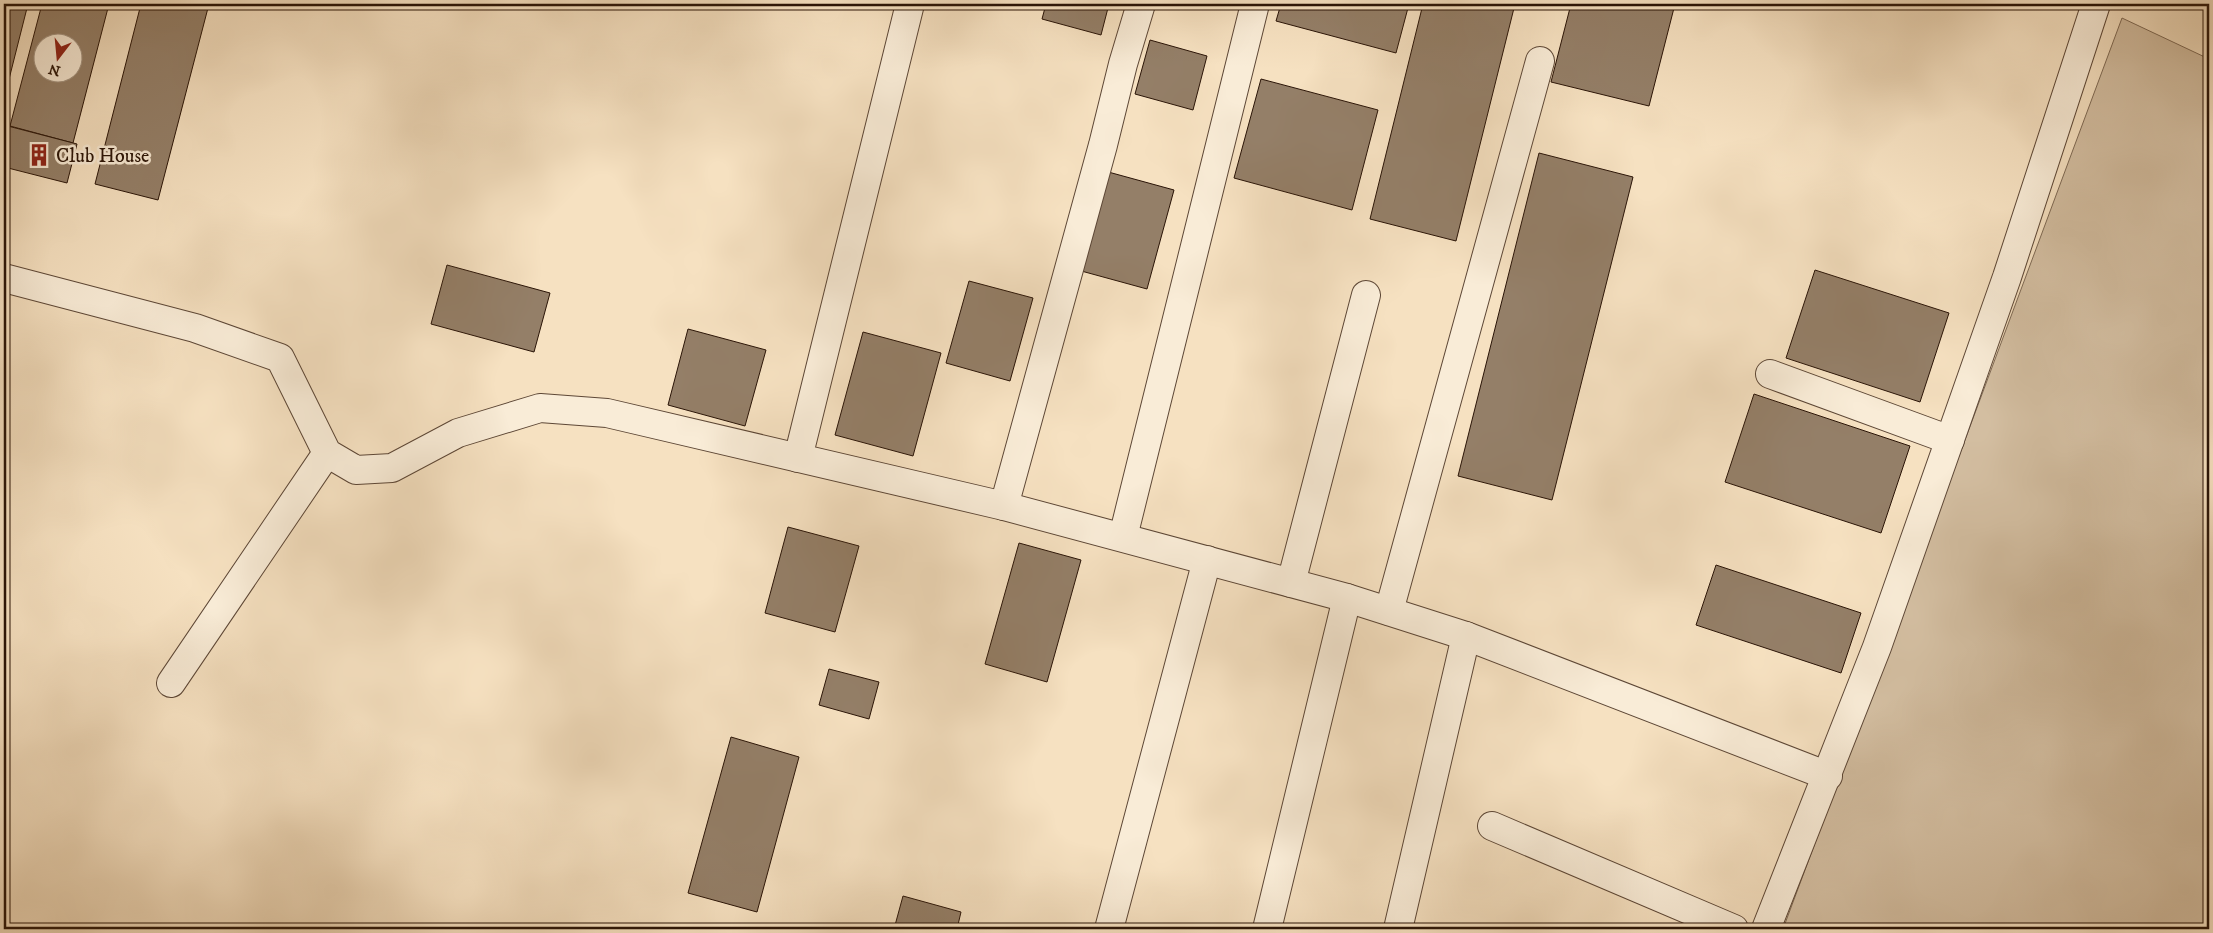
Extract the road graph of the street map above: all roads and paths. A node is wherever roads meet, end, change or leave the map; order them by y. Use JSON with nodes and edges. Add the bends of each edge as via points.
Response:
{"nodes":[{"id":1,"x":910,"y":4,"type":"edge"},
{"id":2,"x":1141,"y":4,"type":"edge"},
{"id":3,"x":1254,"y":4,"type":"edge"},
{"id":4,"x":2096,"y":4,"type":"edge"},
{"id":5,"x":1540,"y":62,"type":"dead end"},
{"id":6,"x":4,"y":278,"type":"edge"},
{"id":7,"x":1366,"y":295,"type":"dead end"},
{"id":8,"x":1770,"y":374,"type":"dead end"},
{"id":9,"x":1950,"y":440,"type":"junction"},
{"id":10,"x":327,"y":453,"type":"junction"},
{"id":11,"x":798,"y":458,"type":"junction"},
{"id":12,"x":1004,"y":506,"type":"junction"},
{"id":13,"x":1122,"y":537,"type":"junction"},
{"id":14,"x":1207,"y":560,"type":"junction"},
{"id":15,"x":1291,"y":583,"type":"junction"},
{"id":16,"x":1347,"y":598,"type":"junction"},
{"id":17,"x":1389,"y":611,"type":"junction"},
{"id":18,"x":1466,"y":636,"type":"junction"},
{"id":19,"x":170,"y":683,"type":"dead end"},
{"id":20,"x":1828,"y":776,"type":"junction"},
{"id":21,"x":1492,"y":826,"type":"dead end"},
{"id":22,"x":1109,"y":929,"type":"edge"},
{"id":23,"x":1267,"y":929,"type":"edge"},
{"id":24,"x":1398,"y":929,"type":"edge"},
{"id":25,"x":1734,"y":929,"type":"edge"},
{"id":26,"x":1766,"y":929,"type":"edge"}],
"edges":[{"from":1,"to":11,"type":"street"},
{"from":2,"to":12,"type":"street"},
{"from":3,"to":13,"type":"street"},
{"from":4,"to":9,"type":"street","via":[[2008,277]]},
{"from":5,"to":17,"type":"street"},
{"from":6,"to":10,"type":"street","via":[[195,328],[280,358]]},
{"from":7,"to":15,"type":"street"},
{"from":8,"to":9,"type":"street"},
{"from":9,"to":20,"type":"street","via":[[1878,647]]},
{"from":10,"to":11,"type":"street","via":[[356,470],[392,468],[458,433],[540,408],[607,413]]},
{"from":10,"to":19,"type":"street"},
{"from":11,"to":12,"type":"street"},
{"from":12,"to":13,"type":"street"},
{"from":13,"to":14,"type":"street"},
{"from":14,"to":15,"type":"street"},
{"from":14,"to":22,"type":"street"},
{"from":15,"to":16,"type":"street"},
{"from":16,"to":17,"type":"street"},
{"from":16,"to":23,"type":"street"},
{"from":17,"to":18,"type":"street"},
{"from":18,"to":20,"type":"street"},
{"from":18,"to":24,"type":"street"},
{"from":20,"to":26,"type":"street"},
{"from":21,"to":25,"type":"street"}]}
